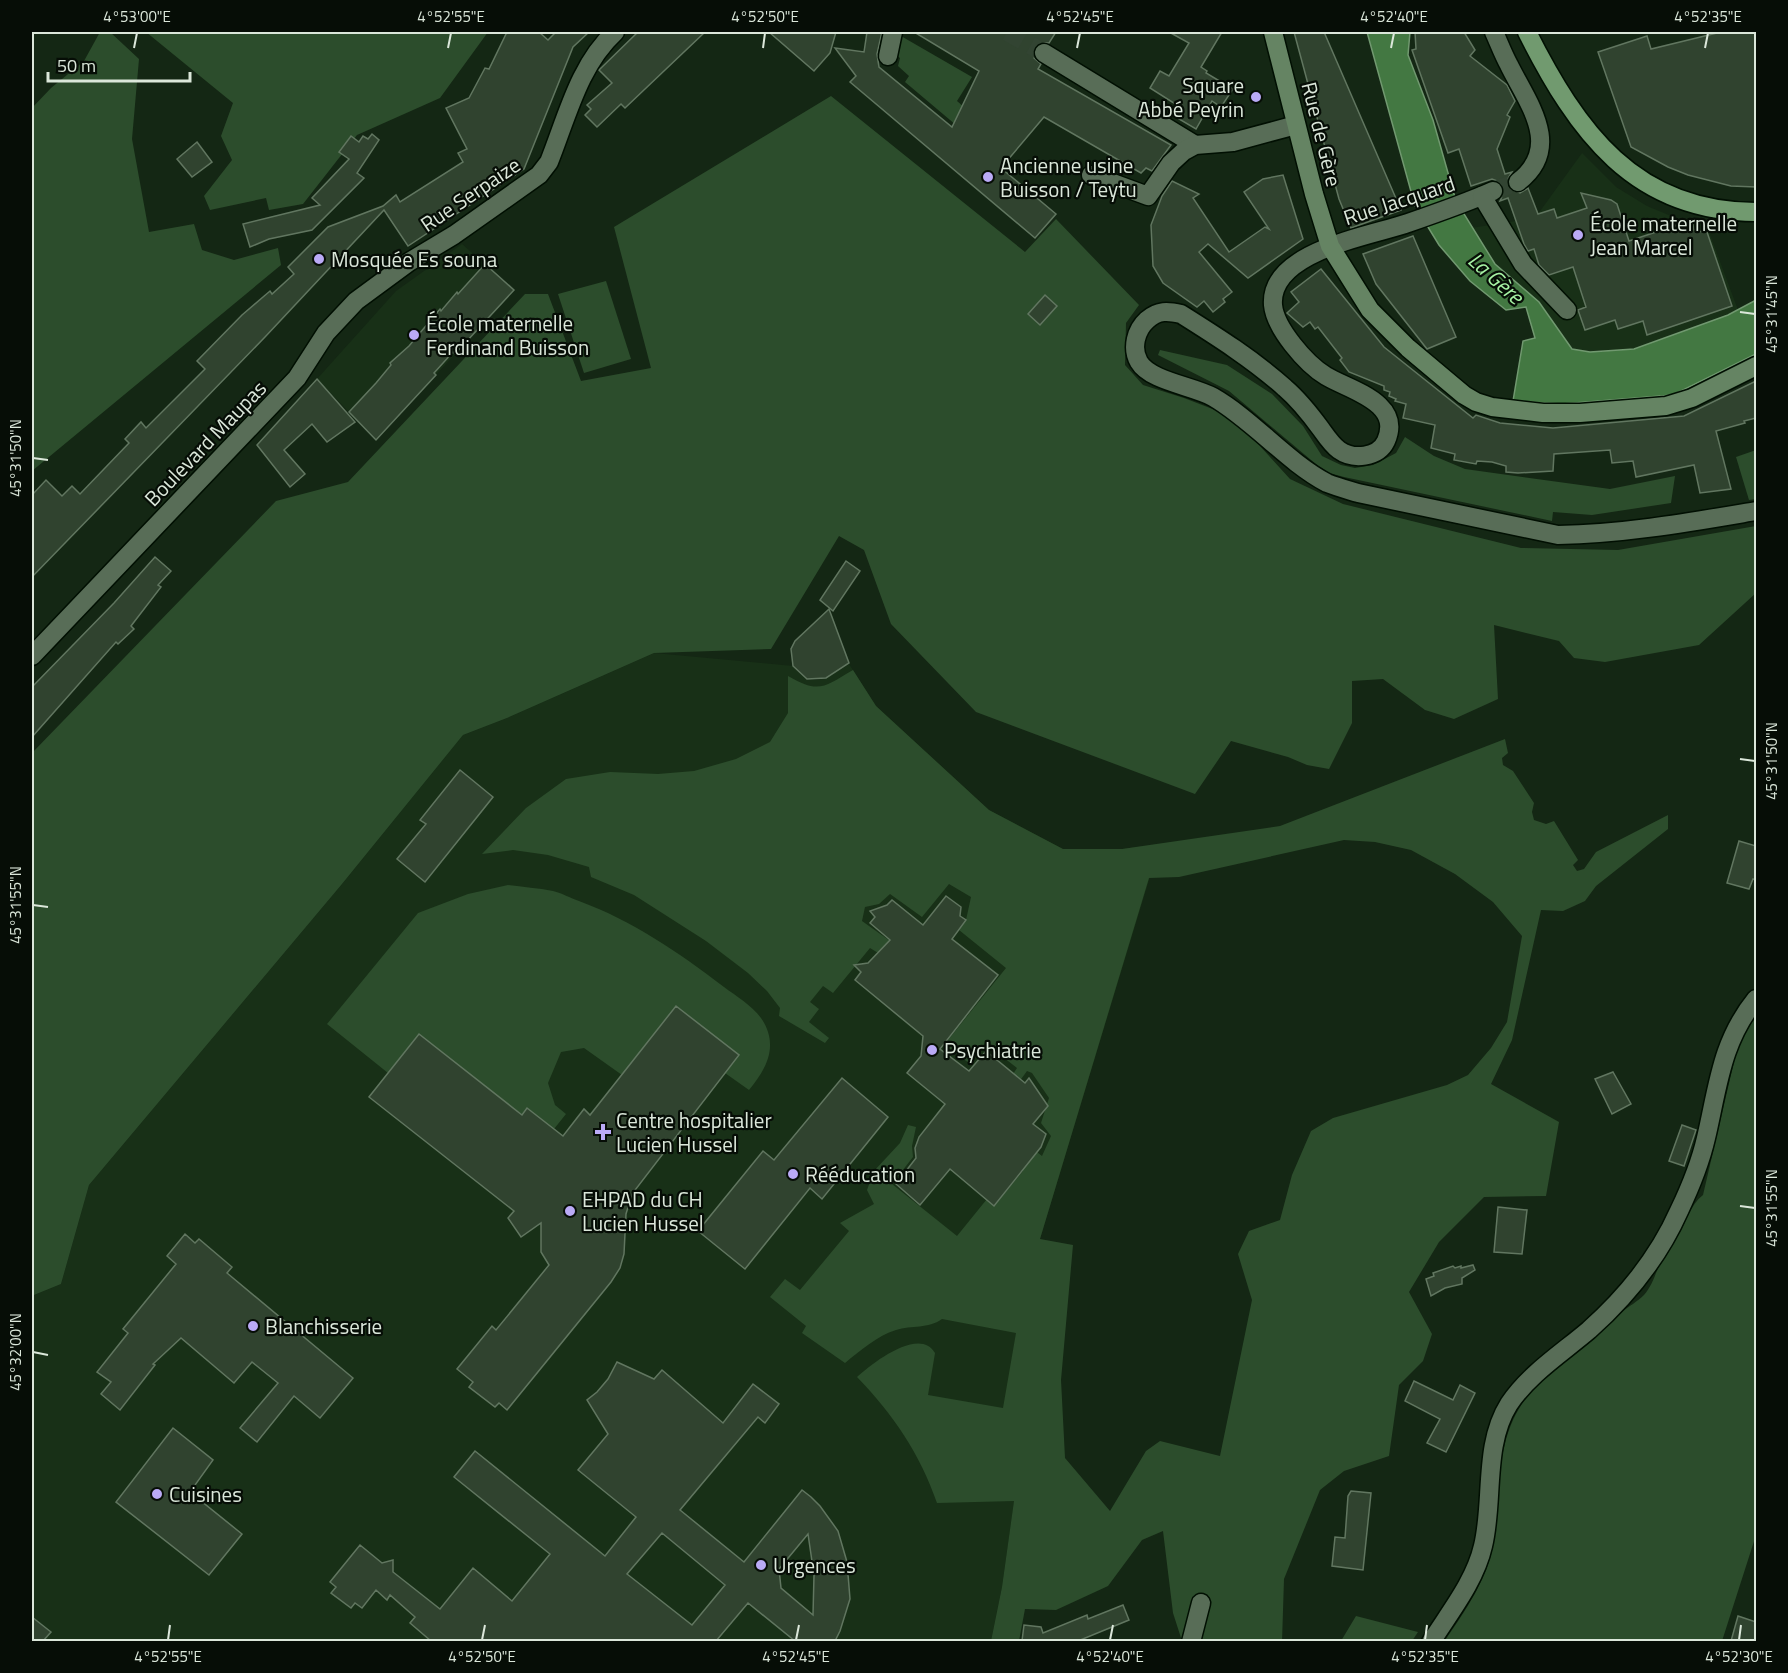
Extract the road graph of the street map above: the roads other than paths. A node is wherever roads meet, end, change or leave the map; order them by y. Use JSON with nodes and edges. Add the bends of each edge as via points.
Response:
{"nodes":[{"id":1,"x":615,"y":32,"type":"edge"},
{"id":2,"x":893,"y":32,"type":"edge"},
{"id":3,"x":1273,"y":32,"type":"edge"},
{"id":4,"x":1494,"y":32,"type":"edge"},
{"id":5,"x":1527,"y":32,"type":"edge"},
{"id":6,"x":1044,"y":53,"type":"tunnel mouth"},
{"id":7,"x":888,"y":56,"type":"dead end"},
{"id":8,"x":1296,"y":125,"type":"junction"},
{"id":9,"x":1195,"y":145,"type":"junction"},
{"id":10,"x":1092,"y":175,"type":"dead end"},
{"id":11,"x":1518,"y":182,"type":"tunnel mouth"},
{"id":12,"x":1756,"y":212,"type":"edge"},
{"id":13,"x":1330,"y":246,"type":"junction"},
{"id":14,"x":409,"y":262,"type":"joint"},
{"id":15,"x":1567,"y":310,"type":"dead end"},
{"id":16,"x":1756,"y":366,"type":"edge"},
{"id":17,"x":1756,"y":512,"type":"edge"},
{"id":18,"x":32,"y":656,"type":"edge"},
{"id":19,"x":1756,"y":999,"type":"edge"},
{"id":20,"x":1201,"y":1604,"type":"dead end"},
{"id":21,"x":1191,"y":1641,"type":"edge"},
{"id":22,"x":1431,"y":1641,"type":"edge"}],
"edges":[{"from":1,"to":14,"type":"street","name":"Rue Serpaize","via":[[588,66],[549,162],[539,175]]},
{"from":2,"to":7,"type":"street"},
{"from":3,"to":8,"type":"main road","name":"Rue de Gère"},
{"from":4,"to":11,"type":"street","via":[[1534,109],[1540,140],[1531,167]]},
{"from":5,"to":12,"type":"main road","via":[[1580,122],[1628,171],[1653,187],[1692,203]]},
{"from":6,"to":9,"type":"street"},
{"from":8,"to":9,"type":"street","via":[[1233,142]]},
{"from":8,"to":13,"type":"main road","name":"Rue de Gère"},
{"from":9,"to":10,"type":"street","via":[[1171,164],[1148,196]]},
{"from":13,"to":15,"type":"street","name":"Rue Jacquard","via":[[1407,224],[1482,196],[1523,264]]},
{"from":13,"to":16,"type":"main road","name":"Rue de Gère","via":[[1370,310],[1408,348],[1464,395],[1492,407],[1580,413],[1666,406],[1692,398]]},
{"from":13,"to":17,"type":"street","name":"Rue Jacquard","via":[[1286,273],[1275,290],[1273,307],[1277,320],[1308,363],[1379,405],[1389,424],[1385,443],[1379,450],[1359,456],[1338,450],[1285,388],[1181,314],[1162,311],[1143,324],[1135,350],[1140,362],[1148,372],[1219,400],[1310,471],[1328,483],[1358,493],[1558,535],[1588,535]]},
{"from":14,"to":18,"type":"street","name":"Boulevard Maupas","via":[[356,301],[326,333],[297,378]]},
{"from":19,"to":22,"type":"street","via":[[1726,1051],[1701,1157],[1679,1212],[1650,1262],[1617,1302],[1533,1377],[1509,1405],[1496,1441],[1483,1547],[1467,1585]]},
{"from":20,"to":21,"type":"street"}]}
